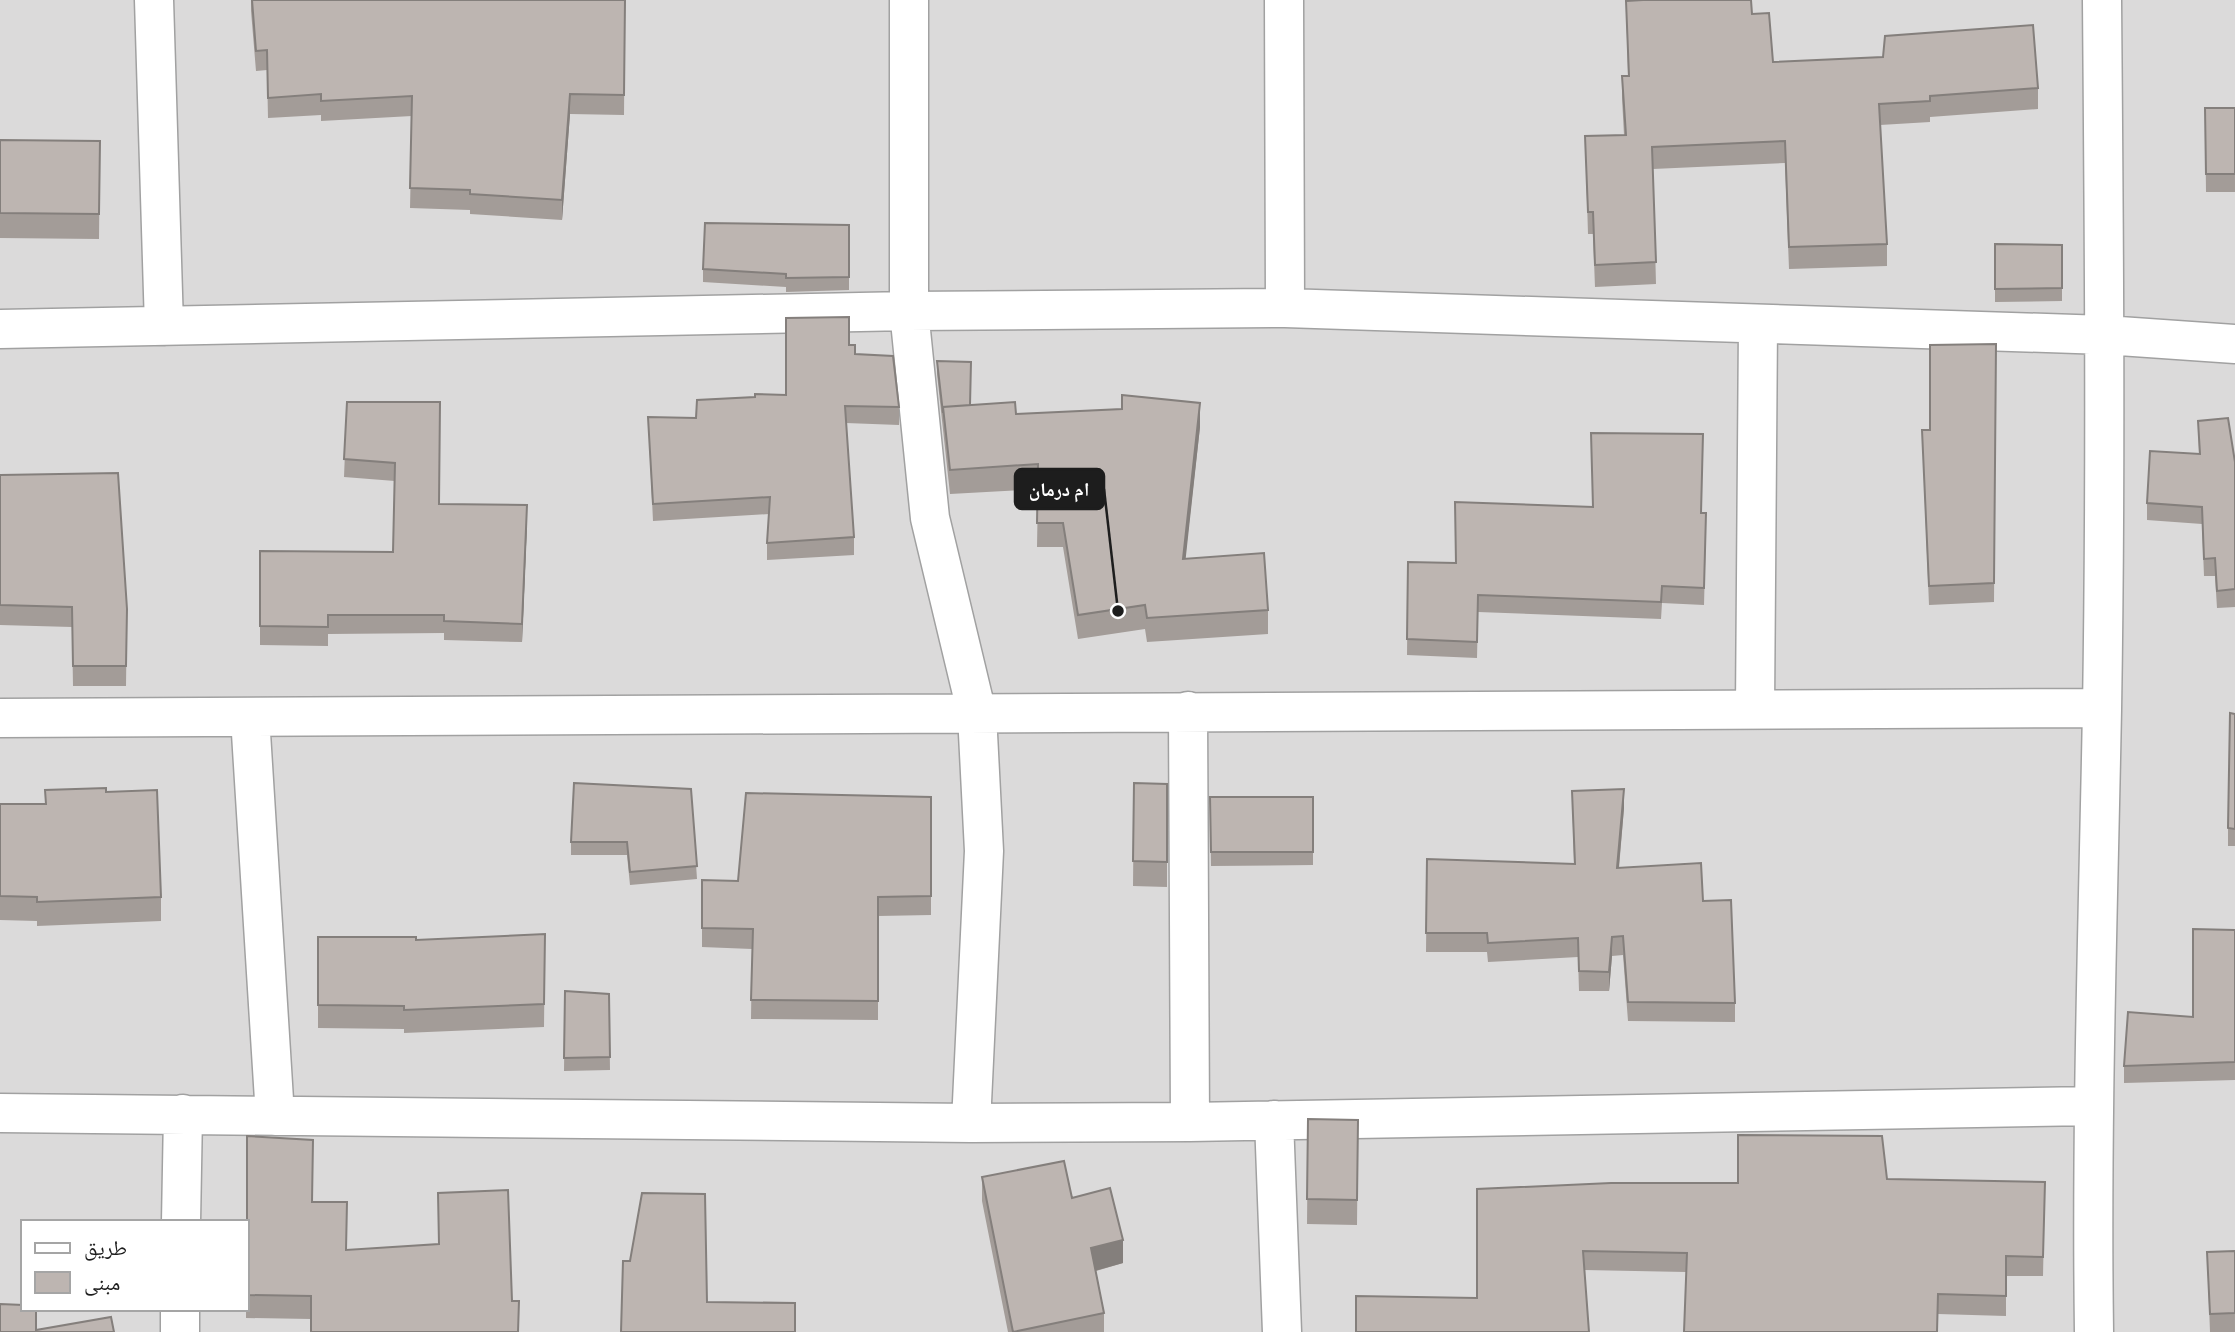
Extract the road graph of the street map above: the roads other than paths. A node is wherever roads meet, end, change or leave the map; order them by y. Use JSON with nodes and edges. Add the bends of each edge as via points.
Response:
{"nodes":[{"id":1,"x":153,"y":0,"type":"edge"},
{"id":2,"x":909,"y":0,"type":"edge"},
{"id":3,"x":1284,"y":0,"type":"edge"},
{"id":4,"x":2102,"y":0,"type":"edge"},
{"id":5,"x":1285,"y":307,"type":"junction"},
{"id":6,"x":909,"y":311,"type":"junction"},
{"id":7,"x":1758,"y":324,"type":"junction"},
{"id":8,"x":164,"y":326,"type":"junction"},
{"id":9,"x":0,"y":329,"type":"edge"},
{"id":10,"x":2105,"y":335,"type":"junction"},
{"id":11,"x":2235,"y":344,"type":"edge"},
{"id":12,"x":1755,"y":708,"type":"junction"},
{"id":13,"x":2102,"y":708,"type":"junction"},
{"id":14,"x":1188,"y":711,"type":"junction"},
{"id":15,"x":977,"y":714,"type":"junction"},
{"id":16,"x":250,"y":716,"type":"junction"},
{"id":17,"x":0,"y":718,"type":"edge"},
{"id":18,"x":2092,"y":1106,"type":"junction"},
{"id":19,"x":0,"y":1113,"type":"edge"},
{"id":20,"x":183,"y":1114,"type":"junction"},
{"id":21,"x":275,"y":1115,"type":"junction"},
{"id":22,"x":1274,"y":1120,"type":"junction"},
{"id":23,"x":1190,"y":1122,"type":"junction"},
{"id":24,"x":971,"y":1123,"type":"junction"},
{"id":25,"x":181,"y":1220,"type":"edge"},
{"id":26,"x":180,"y":1311,"type":"edge"},
{"id":27,"x":180,"y":1332,"type":"edge"},
{"id":28,"x":1282,"y":1332,"type":"edge"},
{"id":29,"x":2094,"y":1332,"type":"edge"}],
"edges":[{"from":1,"to":8,"type":"street"},
{"from":2,"to":6,"type":"street"},
{"from":3,"to":5,"type":"street"},
{"from":4,"to":10,"type":"street"},
{"from":5,"to":6,"type":"street"},
{"from":5,"to":7,"type":"street"},
{"from":6,"to":8,"type":"street"},
{"from":6,"to":15,"type":"street","via":[[930,518]]},
{"from":7,"to":10,"type":"street"},
{"from":7,"to":12,"type":"street"},
{"from":8,"to":9,"type":"street"},
{"from":10,"to":11,"type":"street"},
{"from":10,"to":13,"type":"street"},
{"from":12,"to":13,"type":"street"},
{"from":12,"to":14,"type":"street"},
{"from":13,"to":18,"type":"street"},
{"from":14,"to":15,"type":"street"},
{"from":14,"to":23,"type":"street"},
{"from":15,"to":16,"type":"street"},
{"from":15,"to":24,"type":"street","via":[[984,851]]},
{"from":16,"to":17,"type":"street"},
{"from":16,"to":21,"type":"street"},
{"from":18,"to":22,"type":"street"},
{"from":18,"to":29,"type":"street"},
{"from":19,"to":20,"type":"street"},
{"from":20,"to":21,"type":"street"},
{"from":20,"to":25,"type":"street"},
{"from":21,"to":24,"type":"street"},
{"from":22,"to":23,"type":"street"},
{"from":22,"to":28,"type":"street"},
{"from":23,"to":24,"type":"street"},
{"from":26,"to":27,"type":"street"}]}
